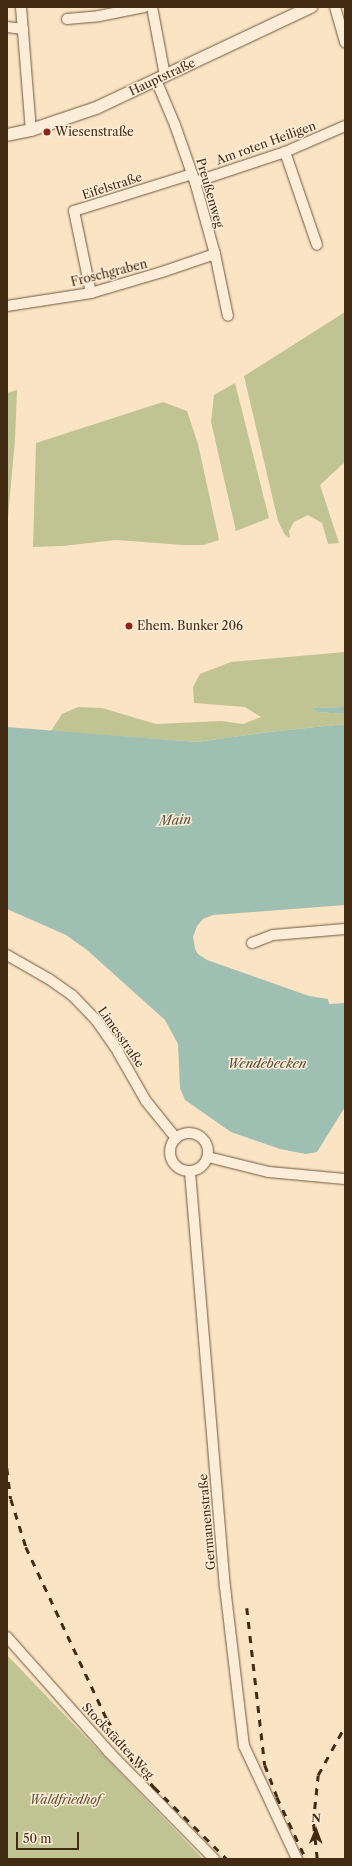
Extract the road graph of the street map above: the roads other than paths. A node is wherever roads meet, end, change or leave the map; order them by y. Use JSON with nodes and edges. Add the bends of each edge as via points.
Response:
{"nodes":[{"id":1,"x":21,"y":7,"type":"edge"},
{"id":2,"x":144,"y":7,"type":"edge"},
{"id":3,"x":152,"y":7,"type":"edge"},
{"id":4,"x":311,"y":7,"type":"edge"},
{"id":5,"x":335,"y":7,"type":"edge"},
{"id":6,"x":67,"y":19,"type":"dead end"},
{"id":7,"x":7,"y":28,"type":"edge"},
{"id":8,"x":23,"y":28,"type":"junction"},
{"id":9,"x":345,"y":43,"type":"edge"},
{"id":10,"x":160,"y":78,"type":"junction"},
{"id":11,"x":345,"y":126,"type":"edge"},
{"id":12,"x":31,"y":130,"type":"junction"},
{"id":13,"x":7,"y":135,"type":"edge"},
{"id":14,"x":284,"y":152,"type":"junction"},
{"id":15,"x":194,"y":178,"type":"junction"},
{"id":16,"x":317,"y":245,"type":"dead end"},
{"id":17,"x":215,"y":254,"type":"junction"},
{"id":18,"x":91,"y":293,"type":"junction"},
{"id":19,"x":7,"y":306,"type":"edge"},
{"id":20,"x":228,"y":316,"type":"dead end"},
{"id":21,"x":345,"y":929,"type":"edge"},
{"id":22,"x":252,"y":943,"type":"dead end"},
{"id":23,"x":7,"y":955,"type":"edge"},
{"id":24,"x":176,"y":1138,"type":"junction"},
{"id":25,"x":208,"y":1157,"type":"junction"},
{"id":26,"x":190,"y":1172,"type":"junction"},
{"id":27,"x":345,"y":1180,"type":"edge"},
{"id":28,"x":7,"y":1637,"type":"edge"},
{"id":29,"x":214,"y":1859,"type":"edge"},
{"id":30,"x":297,"y":1859,"type":"edge"}],
"edges":[{"from":1,"to":8,"type":"street"},
{"from":2,"to":6,"type":"street","via":[[100,16]]},
{"from":3,"to":10,"type":"street","name":"Preußenweg"},
{"from":4,"to":10,"type":"street","name":"Hauptstraße"},
{"from":5,"to":9,"type":"street"},
{"from":7,"to":8,"type":"street"},
{"from":8,"to":12,"type":"street"},
{"from":10,"to":12,"type":"street","name":"Hauptstraße","via":[[96,108]]},
{"from":10,"to":15,"type":"street","name":"Preußenweg"},
{"from":11,"to":14,"type":"street","name":"Am roten Heiligen"},
{"from":12,"to":13,"type":"street","name":"Hauptstraße"},
{"from":14,"to":15,"type":"street","name":"Am roten Heiligen"},
{"from":14,"to":16,"type":"street"},
{"from":15,"to":17,"type":"street","name":"Preußenweg"},
{"from":15,"to":18,"type":"street","name":"Eifelstraße","via":[[74,211]]},
{"from":17,"to":18,"type":"street","name":"Froschgraben"},
{"from":17,"to":20,"type":"street","name":"Preußenweg"},
{"from":18,"to":19,"type":"street","name":"Froschgraben"},
{"from":21,"to":22,"type":"street","via":[[273,935]]},
{"from":23,"to":24,"type":"street","name":"Limesstraße","via":[[50,979],[72,995],[96,1020],[146,1101]]},
{"from":24,"to":25,"type":"street","via":[[187,1133],[199,1136],[207,1145]]},
{"from":24,"to":26,"type":"street","via":[[170,1149],[172,1160],[179,1169]]},
{"from":25,"to":26,"type":"street","via":[[203,1166]]},
{"from":25,"to":27,"type":"street","via":[[269,1172]]},
{"from":26,"to":30,"type":"street","name":"Germanenstraße","via":[[225,1581],[244,1746]]},
{"from":28,"to":29,"type":"street","name":"Stockstadter Weg","via":[[109,1752]]}]}
